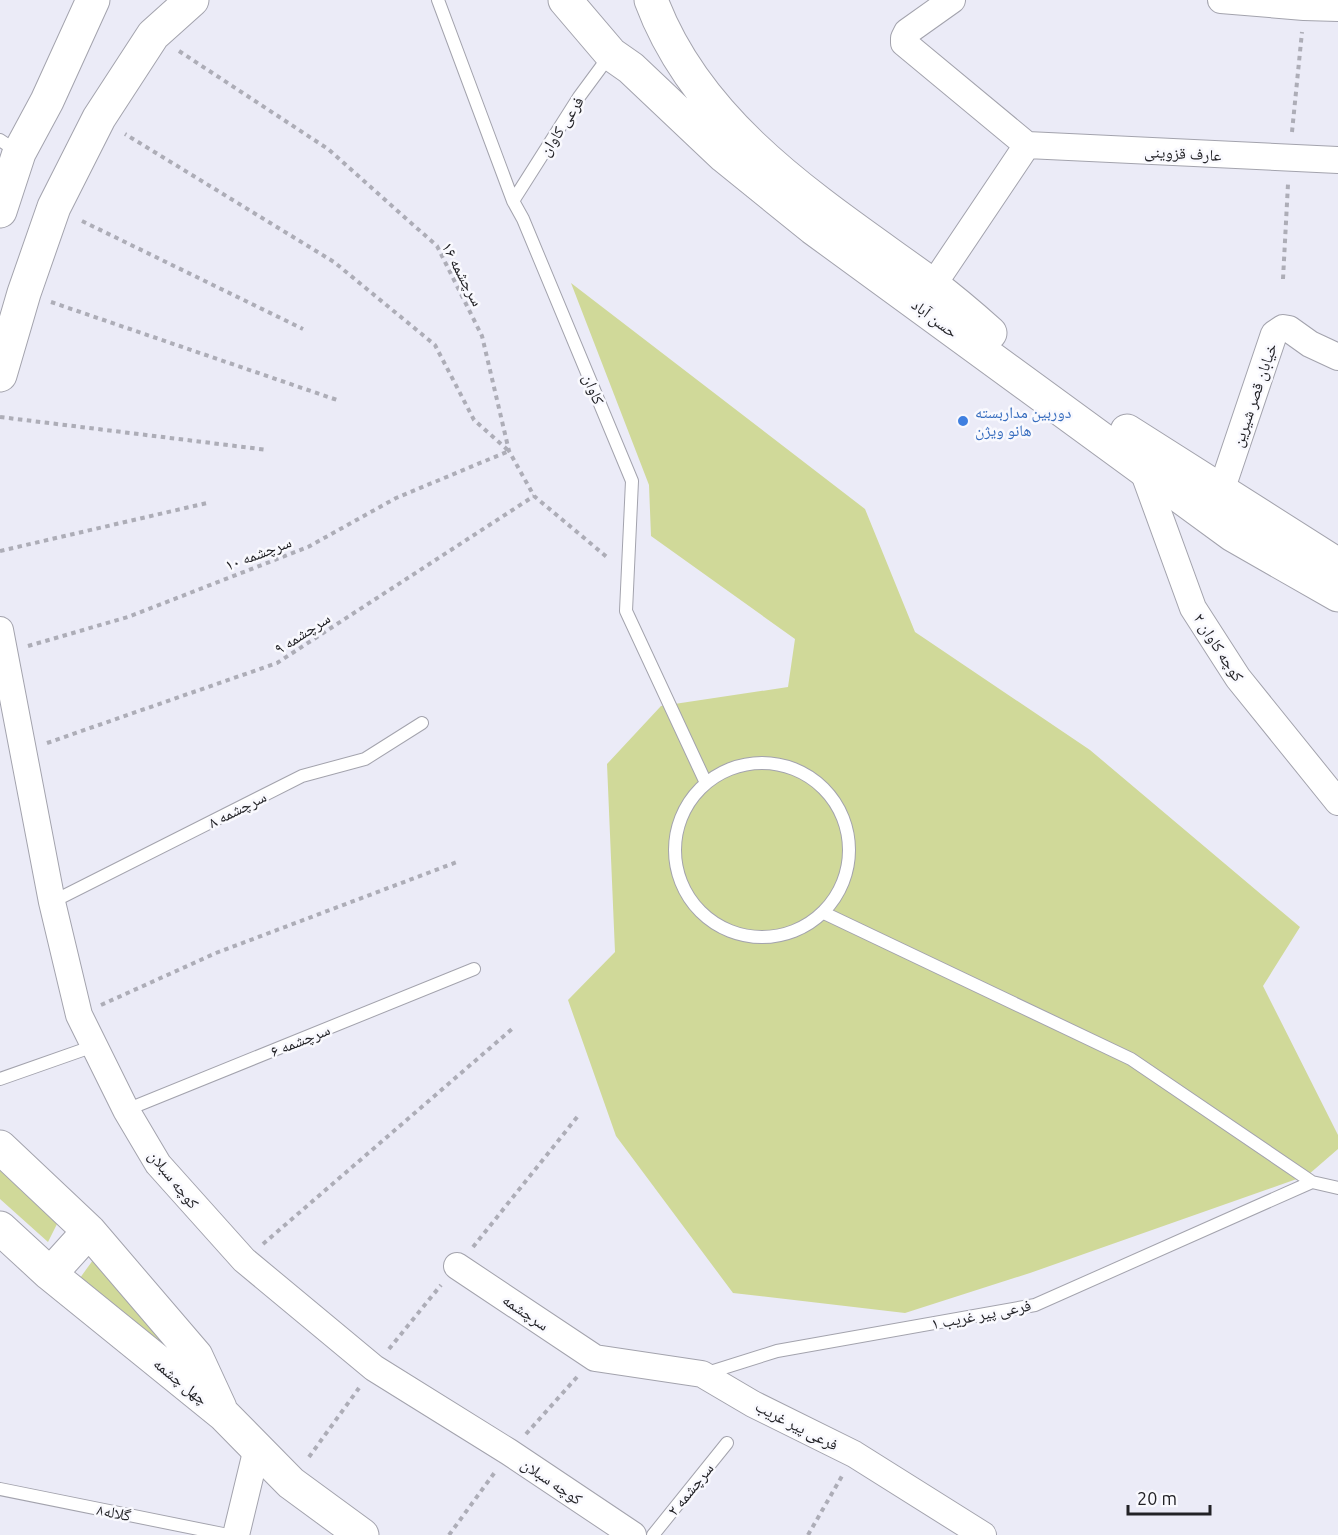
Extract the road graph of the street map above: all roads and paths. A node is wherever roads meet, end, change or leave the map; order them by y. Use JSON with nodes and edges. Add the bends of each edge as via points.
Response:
{"nodes":[{"id":1,"x":93,"y":0,"type":"edge"},
{"id":2,"x":192,"y":0,"type":"edge"},
{"id":3,"x":438,"y":0,"type":"edge"},
{"id":4,"x":565,"y":0,"type":"edge"},
{"id":5,"x":573,"y":0,"type":"edge"},
{"id":6,"x":589,"y":0,"type":"edge"},
{"id":7,"x":651,"y":0,"type":"edge"},
{"id":8,"x":952,"y":0,"type":"edge"},
{"id":9,"x":1221,"y":0,"type":"edge"},
{"id":10,"x":1304,"y":7,"type":"junction"},
{"id":11,"x":1338,"y":8,"type":"edge"},
{"id":12,"x":153,"y":34,"type":"junction"},
{"id":13,"x":611,"y":54,"type":"junction"},
{"id":14,"x":99,"y":118,"type":"junction"},
{"id":15,"x":1027,"y":145,"type":"junction"},
{"id":16,"x":10,"y":146,"type":"edge"},
{"id":17,"x":1290,"y":158,"type":"junction"},
{"id":18,"x":1338,"y":160,"type":"edge"},
{"id":19,"x":513,"y":201,"type":"junction"},
{"id":20,"x":54,"y":207,"type":"junction"},
{"id":21,"x":0,"y":211,"type":"edge"},
{"id":22,"x":1283,"y":279,"type":"dead end"},
{"id":23,"x":933,"y":285,"type":"junction"},
{"id":24,"x":24,"y":293,"type":"junction"},
{"id":25,"x":303,"y":329,"type":"dead end"},
{"id":26,"x":1338,"y":334,"type":"edge"},
{"id":27,"x":1310,"y":344,"type":"junction"},
{"id":28,"x":1338,"y":357,"type":"edge"},
{"id":29,"x":0,"y":375,"type":"edge"},
{"id":30,"x":340,"y":401,"type":"dead end"},
{"id":31,"x":0,"y":417,"type":"edge"},
{"id":32,"x":268,"y":450,"type":"dead end"},
{"id":33,"x":509,"y":451,"type":"junction"},
{"id":34,"x":1142,"y":468,"type":"junction"},
{"id":35,"x":1221,"y":491,"type":"junction"},
{"id":36,"x":534,"y":496,"type":"junction"},
{"id":37,"x":207,"y":503,"type":"dead end"},
{"id":38,"x":0,"y":551,"type":"edge"},
{"id":39,"x":1338,"y":565,"type":"edge"},
{"id":40,"x":627,"y":574,"type":"junction"},
{"id":41,"x":1338,"y":595,"type":"edge"},
{"id":42,"x":2,"y":642,"type":"edge"},
{"id":43,"x":422,"y":723,"type":"dead end"},
{"id":44,"x":24,"y":751,"type":"junction"},
{"id":45,"x":706,"y":783,"type":"junction"},
{"id":46,"x":1338,"y":802,"type":"edge"},
{"id":47,"x":457,"y":862,"type":"dead end"},
{"id":48,"x":52,"y":902,"type":"junction"},
{"id":49,"x":824,"y":913,"type":"junction"},
{"id":50,"x":474,"y":969,"type":"dead end"},
{"id":51,"x":79,"y":1015,"type":"junction"},
{"id":52,"x":512,"y":1029,"type":"dead end"},
{"id":53,"x":94,"y":1046,"type":"junction"},
{"id":54,"x":0,"y":1079,"type":"edge"},
{"id":55,"x":126,"y":1110,"type":"junction"},
{"id":56,"x":578,"y":1116,"type":"dead end"},
{"id":57,"x":0,"y":1147,"type":"edge"},
{"id":58,"x":1312,"y":1182,"type":"junction"},
{"id":59,"x":1338,"y":1188,"type":"edge"},
{"id":60,"x":0,"y":1228,"type":"edge"},
{"id":61,"x":89,"y":1231,"type":"junction"},
{"id":62,"x":244,"y":1260,"type":"junction"},
{"id":63,"x":457,"y":1266,"type":"junction"},
{"id":64,"x":50,"y":1274,"type":"junction"},
{"id":65,"x":595,"y":1358,"type":"joint"},
{"id":66,"x":374,"y":1368,"type":"junction"},
{"id":67,"x":702,"y":1374,"type":"junction"},
{"id":68,"x":224,"y":1415,"type":"junction"},
{"id":69,"x":727,"y":1443,"type":"dead end"},
{"id":70,"x":257,"y":1448,"type":"junction"},
{"id":71,"x":854,"y":1454,"type":"junction"},
{"id":72,"x":291,"y":1483,"type":"junction"},
{"id":73,"x":0,"y":1489,"type":"edge"},
{"id":74,"x":228,"y":1535,"type":"edge"},
{"id":75,"x":236,"y":1535,"type":"edge"},
{"id":76,"x":362,"y":1535,"type":"edge"},
{"id":77,"x":637,"y":1535,"type":"edge"},
{"id":78,"x":808,"y":1535,"type":"edge"},
{"id":79,"x":982,"y":1535,"type":"edge"}],
"edges":[{"from":1,"to":16,"type":"street","via":[[47,101]]},
{"from":2,"to":12,"type":"street"},
{"from":3,"to":19,"type":"lane","name":"کاوان"},
{"from":4,"to":13,"type":"street","name":"حسن آباد"},
{"from":5,"to":6,"type":"street"},
{"from":7,"to":23,"type":"street","name":"حسن آباد","via":[[693,79],[741,136],[814,201]]},
{"from":8,"to":15,"type":"street","via":[[907,32],[904,43]]},
{"from":9,"to":10,"type":"street"},
{"from":10,"to":11,"type":"street"},
{"from":10,"to":17,"type":"path"},
{"from":12,"to":14,"type":"street"},
{"from":12,"to":33,"type":"path","name":"۱۶ سرچشمه","via":[[328,149],[437,246],[482,336]]},
{"from":13,"to":19,"type":"lane","name":"فرعی کاوان"},
{"from":13,"to":34,"type":"street","name":"حسن آباد","via":[[631,68],[723,156],[813,228]]},
{"from":14,"to":20,"type":"street"},
{"from":14,"to":33,"type":"path","via":[[334,262],[435,345],[474,420]]},
{"from":15,"to":17,"type":"street","name":"عارف قزوینی"},
{"from":15,"to":23,"type":"street"},
{"from":16,"to":21,"type":"street"},
{"from":17,"to":18,"type":"street","name":"عارف قزوینی"},
{"from":17,"to":22,"type":"path"},
{"from":19,"to":40,"type":"lane","name":"کاوان","via":[[632,480]]},
{"from":20,"to":24,"type":"street"},
{"from":20,"to":25,"type":"path"},
{"from":23,"to":35,"type":"street","name":"حسن آباد","via":[[1038,372]]},
{"from":24,"to":29,"type":"street"},
{"from":24,"to":30,"type":"path"},
{"from":26,"to":27,"type":"street"},
{"from":27,"to":28,"type":"street","name":"خیابان قصر شیرین"},
{"from":27,"to":35,"type":"street","name":"خیابان قصر شیرین","via":[[1289,329],[1274,334]]},
{"from":31,"to":32,"type":"path"},
{"from":33,"to":36,"type":"path","name":"۱۶ سرچشمه"},
{"from":33,"to":42,"type":"path","name":"سرچشمه ۱۰","via":[[396,498],[308,547],[128,617]]},
{"from":34,"to":41,"type":"street","name":"حسن آباد","via":[[1233,535]]},
{"from":34,"to":46,"type":"street","name":"کوچه کاوان ۲","via":[[1193,608],[1238,678]]},
{"from":35,"to":39,"type":"street","name":"حسن آباد"},
{"from":36,"to":40,"type":"path","name":"۱۶ سرچشمه"},
{"from":36,"to":44,"type":"path","name":"سرچشمه ۹","via":[[278,663]]},
{"from":37,"to":38,"type":"path"},
{"from":40,"to":45,"type":"lane","name":"کاوان","via":[[626,611]]},
{"from":42,"to":44,"type":"street","name":"کوچه سبلان"},
{"from":43,"to":48,"type":"lane","name":"سرچشمه ۸","via":[[366,759],[302,776]]},
{"from":44,"to":48,"type":"street","name":"کوچه سبلان"},
{"from":45,"to":49,"type":"lane","via":[[732,768],[761,763],[790,767],[816,781],[836,803],[848,830],[849,860],[841,889]]},
{"from":45,"to":49,"type":"lane","via":[[688,804],[677,830],[675,858],[682,885],[698,909],[720,926],[746,936],[775,937],[801,929]]},
{"from":47,"to":51,"type":"path","via":[[216,952]]},
{"from":48,"to":51,"type":"street","name":"کوچه سبلان"},
{"from":49,"to":58,"type":"lane","via":[[1131,1059]]},
{"from":50,"to":55,"type":"lane","name":"سرچشمه ۶"},
{"from":51,"to":53,"type":"street","name":"کوچه سبلان"},
{"from":52,"to":62,"type":"path"},
{"from":53,"to":54,"type":"lane"},
{"from":53,"to":55,"type":"street","name":"کوچه سبلان"},
{"from":55,"to":62,"type":"street","name":"کوچه سبلان","via":[[158,1164]]},
{"from":56,"to":63,"type":"path"},
{"from":57,"to":61,"type":"street"},
{"from":58,"to":59,"type":"lane"},
{"from":58,"to":67,"type":"lane","name":"فرعی پیر غریب ۱","via":[[1035,1305],[777,1351]]},
{"from":60,"to":64,"type":"street","name":"چهل چشمه"},
{"from":61,"to":64,"type":"street"},
{"from":61,"to":68,"type":"street","via":[[196,1356]]},
{"from":62,"to":66,"type":"street","name":"کوچه سبلان"},
{"from":63,"to":65,"type":"street","name":"سرچشمه"},
{"from":63,"to":66,"type":"path"},
{"from":64,"to":68,"type":"street","name":"چهل چشمه"},
{"from":65,"to":67,"type":"street","name":"فرعی پیر غریب"},
{"from":66,"to":72,"type":"path"},
{"from":66,"to":77,"type":"street","name":"کوچه سبلان"},
{"from":67,"to":71,"type":"street","name":"فرعی پیر غریب"},
{"from":68,"to":70,"type":"street","name":"چهل چشمه"},
{"from":69,"to":77,"type":"lane","name":"سرچشمه ۲"},
{"from":70,"to":72,"type":"street","name":"چهل چشمه"},
{"from":70,"to":75,"type":"street"},
{"from":71,"to":78,"type":"path"},
{"from":71,"to":79,"type":"street","name":"فرعی پیر غریب"},
{"from":72,"to":76,"type":"street","name":"چهل چشمه"},
{"from":73,"to":74,"type":"lane","name":"گلاله۸"}]}
